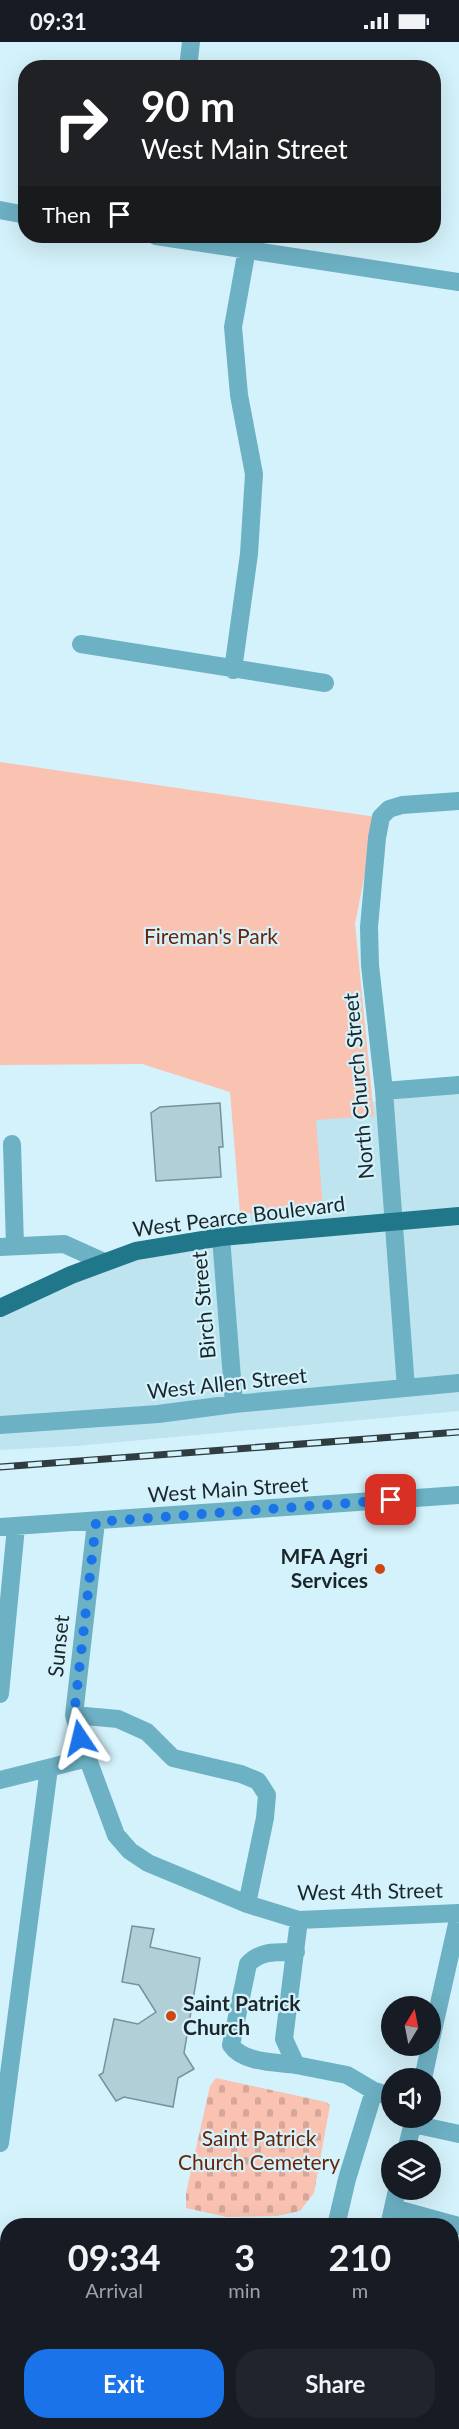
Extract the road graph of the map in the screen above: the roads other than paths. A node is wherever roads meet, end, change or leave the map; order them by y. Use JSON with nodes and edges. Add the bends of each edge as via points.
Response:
{"nodes":[{"id":1,"x":192,"y":42,"type":"edge"},
{"id":2,"x":189,"y":60,"type":"edge"},
{"id":3,"x":0,"y":210,"type":"edge"},
{"id":4,"x":18,"y":213,"type":"edge"},
{"id":5,"x":207,"y":243,"type":"edge"},
{"id":6,"x":247,"y":249,"type":"junction"},
{"id":7,"x":459,"y":282,"type":"edge"},
{"id":8,"x":81,"y":644,"type":"dead end"},
{"id":9,"x":233,"y":670,"type":"junction"},
{"id":10,"x":325,"y":683,"type":"dead end"},
{"id":11,"x":459,"y":801,"type":"edge"},
{"id":12,"x":459,"y":1085,"type":"edge"},
{"id":13,"x":384,"y":1091,"type":"junction"},
{"id":14,"x":12,"y":1144,"type":"dead end"},
{"id":15,"x":459,"y":1216,"type":"edge"},
{"id":16,"x":393,"y":1220,"type":"junction"},
{"id":17,"x":221,"y":1237,"type":"junction"},
{"id":18,"x":8,"y":1246,"type":"edge"},
{"id":19,"x":104,"y":1262,"type":"junction"},
{"id":20,"x":0,"y":1308,"type":"edge"},
{"id":21,"x":459,"y":1383,"type":"edge"},
{"id":22,"x":405,"y":1388,"type":"junction"},
{"id":23,"x":234,"y":1404,"type":"junction"},
{"id":24,"x":0,"y":1425,"type":"edge"},
{"id":25,"x":459,"y":1495,"type":"edge"},
{"id":26,"x":96,"y":1522,"type":"junction"},
{"id":27,"x":8,"y":1527,"type":"edge"},
{"id":28,"x":0,"y":1694,"type":"edge"},
{"id":29,"x":74,"y":1715,"type":"junction"},
{"id":30,"x":88,"y":1758,"type":"junction"},
{"id":31,"x":49,"y":1768,"type":"junction"},
{"id":32,"x":0,"y":1780,"type":"edge"},
{"id":33,"x":247,"y":1904,"type":"junction"},
{"id":34,"x":459,"y":1914,"type":"edge"},
{"id":35,"x":300,"y":1920,"type":"junction"},
{"id":36,"x":296,"y":1952,"type":"junction"},
{"id":37,"x":441,"y":1996,"type":"edge"},
{"id":38,"x":296,"y":2065,"type":"junction"},
{"id":39,"x":381,"y":2092,"type":"edge"},
{"id":40,"x":381,"y":2098,"type":"edge"},
{"id":41,"x":438,"y":2128,"type":"edge"},
{"id":42,"x":459,"y":2134,"type":"edge"},
{"id":43,"x":0,"y":2143,"type":"edge"},
{"id":44,"x":395,"y":2200,"type":"edge"},
{"id":45,"x":397,"y":2200,"type":"edge"},
{"id":46,"x":338,"y":2218,"type":"edge"},
{"id":47,"x":391,"y":2218,"type":"edge"},
{"id":48,"x":440,"y":2218,"type":"edge"}],
"edges":[{"from":1,"to":2,"type":"street"},
{"from":3,"to":4,"type":"street"},
{"from":5,"to":6,"type":"street"},
{"from":6,"to":7,"type":"street"},
{"from":6,"to":9,"type":"street","via":[[233,327],[239,395],[254,474],[249,554]]},
{"from":8,"to":9,"type":"street"},
{"from":9,"to":10,"type":"street"},
{"from":11,"to":13,"type":"street","name":"North Church Street","via":[[402,805],[381,817],[369,927]]},
{"from":12,"to":13,"type":"street"},
{"from":13,"to":16,"type":"street","name":"North Church Street"},
{"from":14,"to":18,"type":"street"},
{"from":15,"to":16,"type":"main road","name":"West Pearce Boulevard"},
{"from":16,"to":17,"type":"main road","name":"West Pearce Boulevard"},
{"from":16,"to":22,"type":"street","name":"North Church Street"},
{"from":17,"to":19,"type":"main road","name":"West Pearce Boulevard","via":[[136,1251]]},
{"from":17,"to":23,"type":"street","name":"Birch Street"},
{"from":18,"to":19,"type":"street","via":[[64,1244]]},
{"from":19,"to":20,"type":"main road","name":"West Pearce Boulevard"},
{"from":21,"to":22,"type":"street","name":"West Allen Street"},
{"from":22,"to":23,"type":"street","name":"West Allen Street"},
{"from":23,"to":24,"type":"street","name":"West Allen Street","via":[[158,1414]]},
{"from":25,"to":26,"type":"street","name":"West Main Street"},
{"from":26,"to":27,"type":"street","name":"West Main Street"},
{"from":26,"to":29,"type":"street","name":"Sunset"},
{"from":27,"to":28,"type":"street"},
{"from":29,"to":30,"type":"street","name":"Sunset"},
{"from":29,"to":33,"type":"street","via":[[118,1719],[147,1732],[173,1758],[258,1780],[267,1795],[265,1818]]},
{"from":30,"to":31,"type":"street"},
{"from":30,"to":33,"type":"street","name":"Sunset","via":[[116,1835],[130,1851],[148,1863]]},
{"from":31,"to":32,"type":"street"},
{"from":31,"to":43,"type":"street"},
{"from":33,"to":35,"type":"street","name":"West 4th Street"},
{"from":34,"to":35,"type":"street","name":"West 4th Street"},
{"from":34,"to":37,"type":"street"},
{"from":35,"to":36,"type":"street"},
{"from":36,"to":38,"type":"street","via":[[284,2039]]},
{"from":36,"to":38,"type":"street","via":[[270,1952],[254,1957],[248,1964],[231,2045],[236,2053],[257,2060]]},
{"from":38,"to":39,"type":"street","via":[[347,2075]]},
{"from":40,"to":46,"type":"street","via":[[347,2179]]},
{"from":41,"to":42,"type":"street"},
{"from":44,"to":47,"type":"street"},
{"from":45,"to":48,"type":"street"}]}
